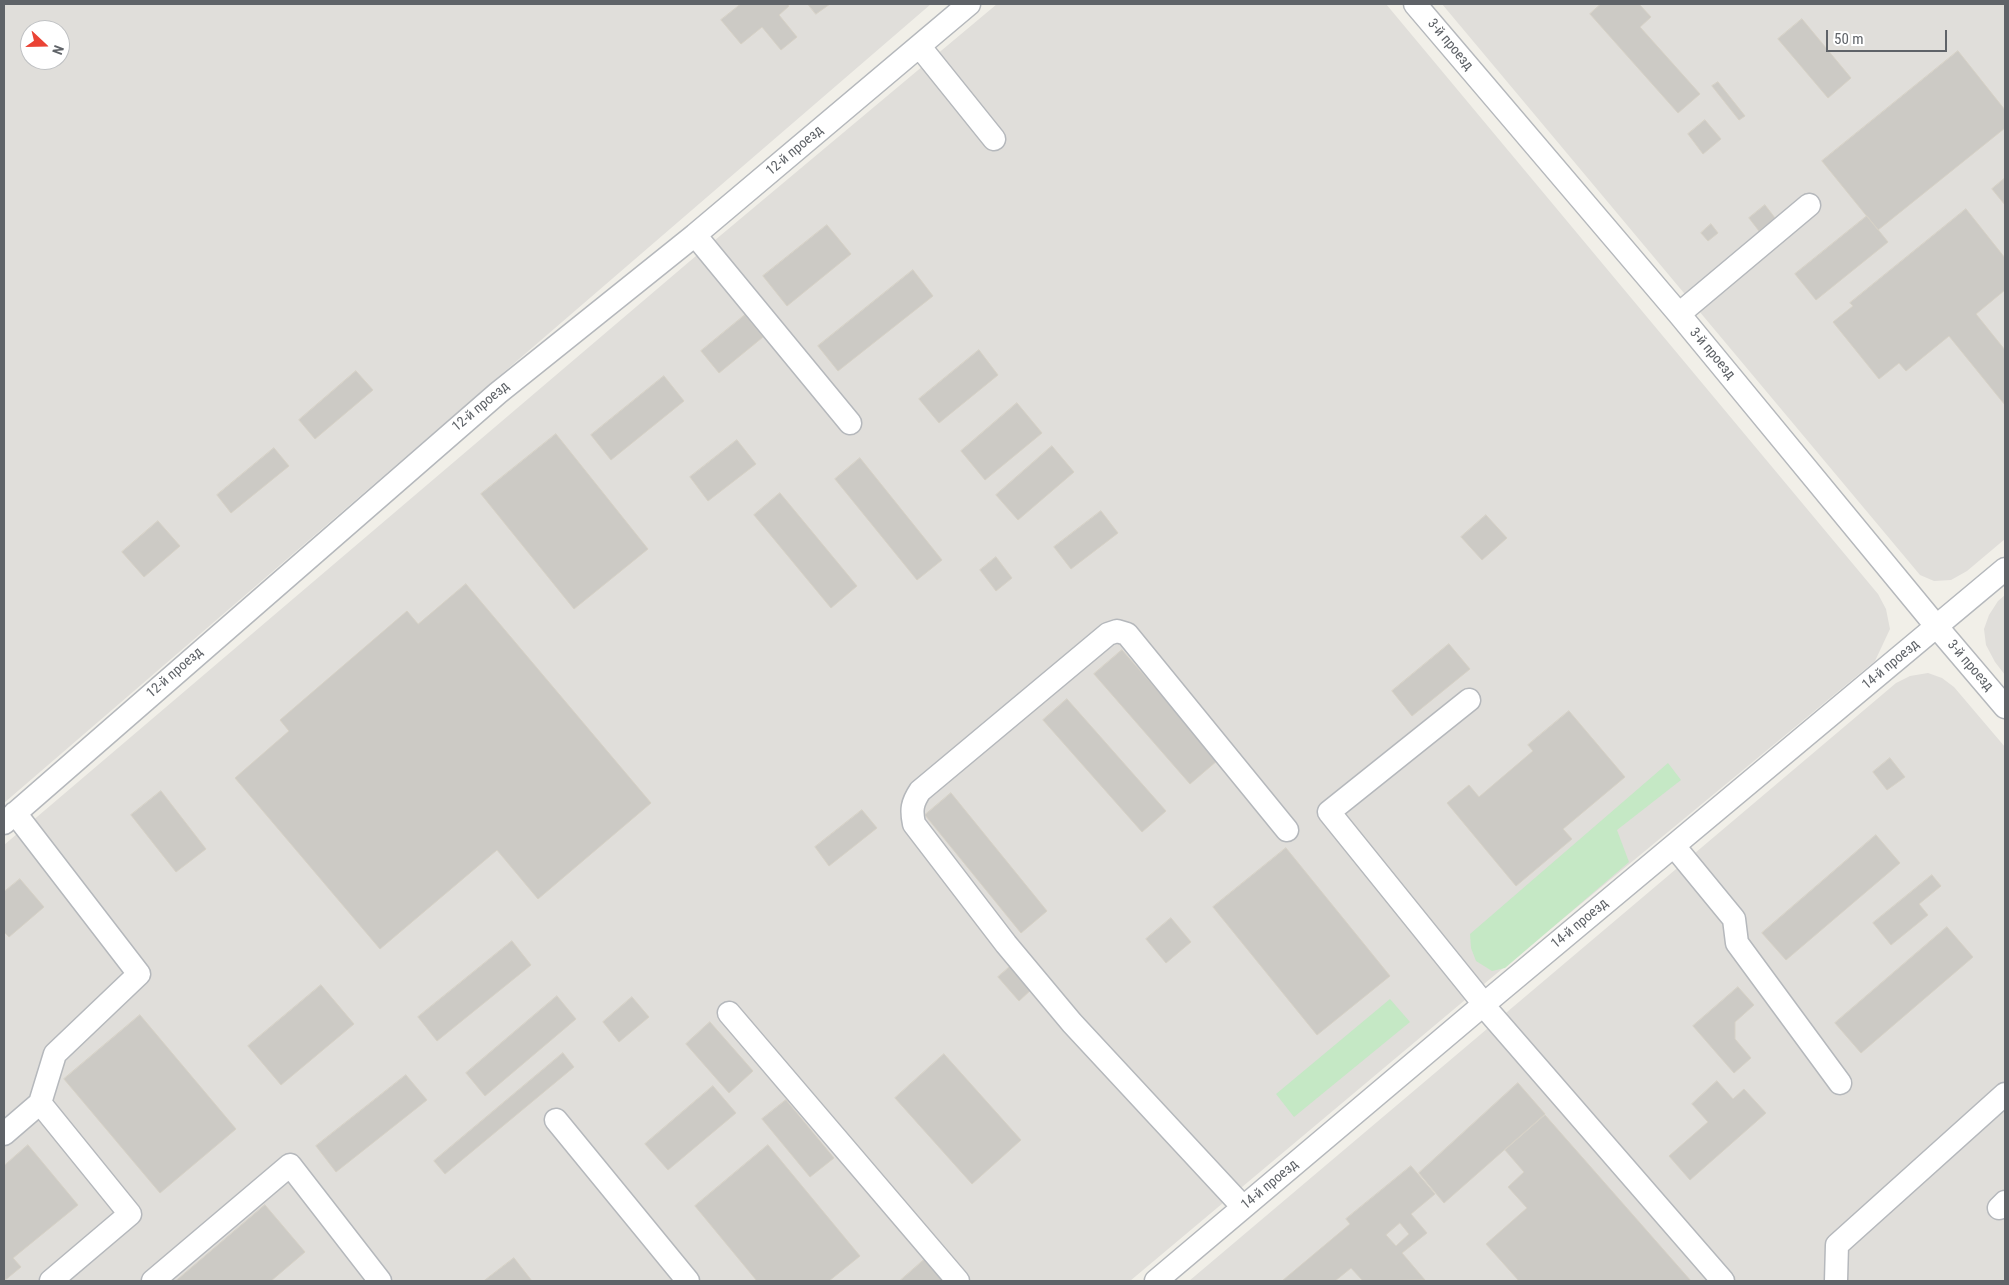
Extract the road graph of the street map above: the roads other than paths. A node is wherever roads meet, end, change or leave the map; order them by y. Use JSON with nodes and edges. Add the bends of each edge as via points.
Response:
{"nodes":[{"id":1,"x":969,"y":4,"type":"edge"},
{"id":2,"x":1415,"y":4,"type":"edge"},
{"id":3,"x":920,"y":47,"type":"junction"},
{"id":4,"x":994,"y":139,"type":"dead end"},
{"id":5,"x":1809,"y":205,"type":"dead end"},
{"id":6,"x":695,"y":235,"type":"junction"},
{"id":7,"x":1679,"y":314,"type":"junction"},
{"id":8,"x":850,"y":423,"type":"dead end"},
{"id":9,"x":2005,"y":569,"type":"edge"},
{"id":10,"x":1937,"y":628,"type":"junction"},
{"id":11,"x":1469,"y":700,"type":"dead end"},
{"id":12,"x":2005,"y":707,"type":"edge"},
{"id":13,"x":9,"y":818,"type":"edge"},
{"id":14,"x":1287,"y":830,"type":"dead end"},
{"id":15,"x":1674,"y":846,"type":"junction"},
{"id":16,"x":1483,"y":1004,"type":"junction"},
{"id":17,"x":729,"y":1014,"type":"dead end"},
{"id":18,"x":1840,"y":1084,"type":"dead end"},
{"id":19,"x":2005,"y":1094,"type":"edge"},
{"id":20,"x":40,"y":1103,"type":"junction"},
{"id":21,"x":556,"y":1120,"type":"dead end"},
{"id":22,"x":4,"y":1134,"type":"edge"},
{"id":23,"x":1243,"y":1207,"type":"junction"},
{"id":24,"x":51,"y":1281,"type":"edge"},
{"id":25,"x":153,"y":1281,"type":"edge"},
{"id":26,"x":380,"y":1281,"type":"edge"},
{"id":27,"x":688,"y":1281,"type":"edge"},
{"id":28,"x":958,"y":1281,"type":"edge"},
{"id":29,"x":1156,"y":1281,"type":"edge"},
{"id":30,"x":1723,"y":1281,"type":"edge"},
{"id":31,"x":1836,"y":1281,"type":"edge"}],
"edges":[{"from":1,"to":3,"type":"street","name":"12-й проезд"},
{"from":2,"to":7,"type":"street","name":"3-й проезд"},
{"from":3,"to":4,"type":"street"},
{"from":3,"to":6,"type":"street","name":"12-й проезд"},
{"from":5,"to":7,"type":"street"},
{"from":6,"to":8,"type":"street"},
{"from":6,"to":13,"type":"street","name":"12-й проезд","via":[[490,399]]},
{"from":7,"to":10,"type":"street","name":"3-й проезд"},
{"from":9,"to":10,"type":"street","name":"14-й проезд"},
{"from":10,"to":12,"type":"street","name":"3-й проезд"},
{"from":10,"to":15,"type":"street","name":"14-й проезд"},
{"from":11,"to":16,"type":"street","via":[[1329,812]]},
{"from":13,"to":20,"type":"street","via":[[139,974],[55,1054]]},
{"from":14,"to":23,"type":"street","via":[[1127,634],[1117,631],[1108,634],[920,792],[911,811],[914,824],[1006,944],[1072,1023]]},
{"from":15,"to":16,"type":"street","name":"14-й проезд"},
{"from":15,"to":18,"type":"street","via":[[1734,918],[1737,942]]},
{"from":16,"to":23,"type":"street","name":"14-й проезд"},
{"from":16,"to":30,"type":"street"},
{"from":17,"to":28,"type":"street"},
{"from":19,"to":31,"type":"street","via":[[1837,1245]]},
{"from":20,"to":22,"type":"street"},
{"from":20,"to":24,"type":"street","via":[[130,1214]]},
{"from":21,"to":27,"type":"street"},
{"from":23,"to":29,"type":"street","name":"14-й проезд"},
{"from":25,"to":26,"type":"street","via":[[290,1165]]}]}
